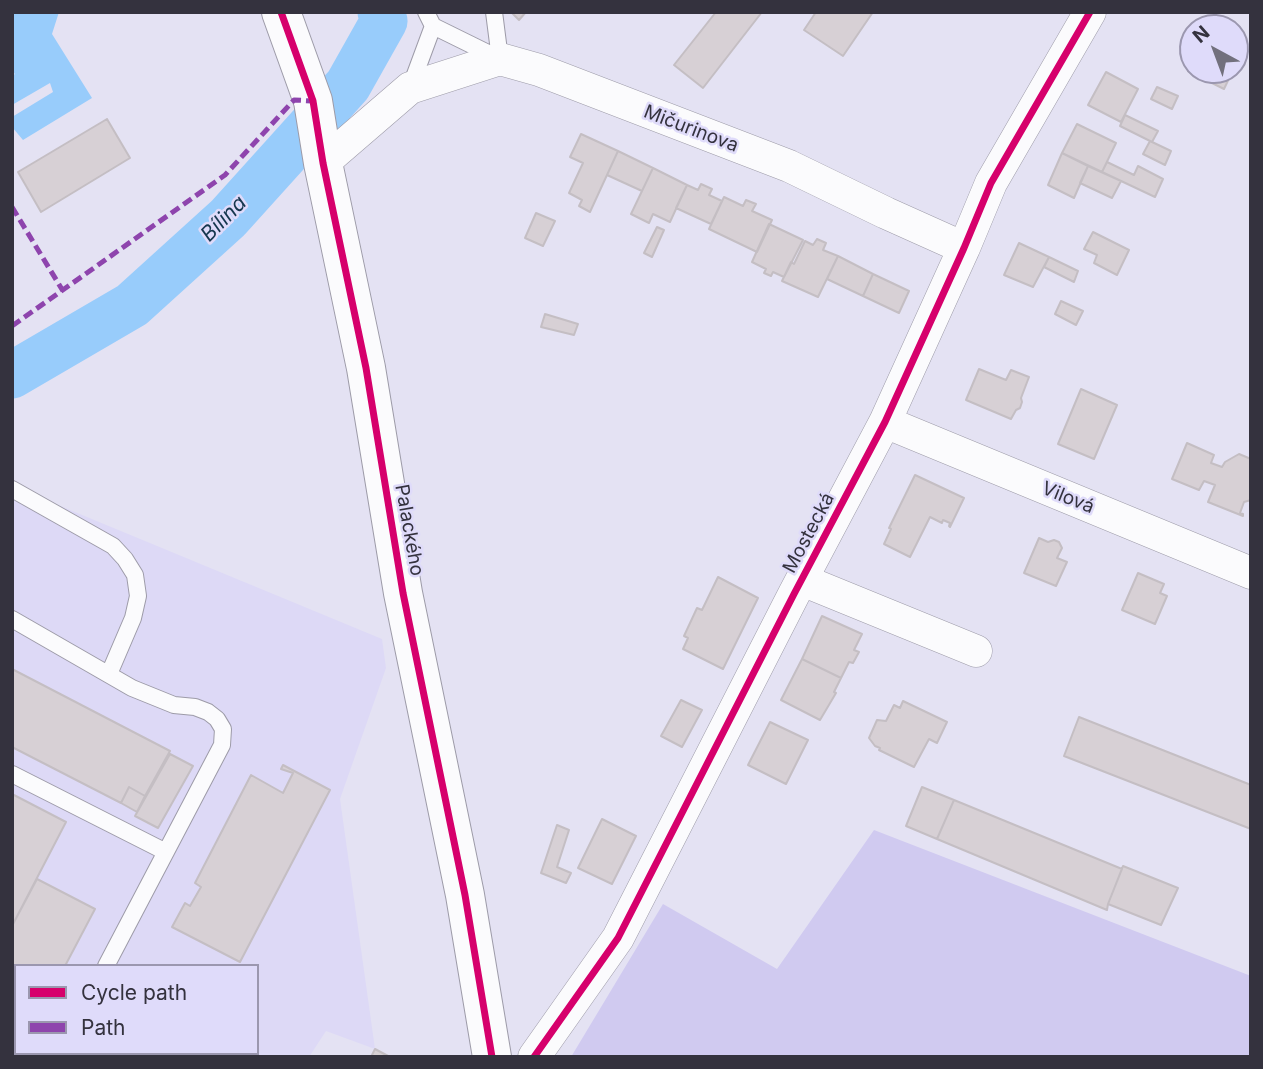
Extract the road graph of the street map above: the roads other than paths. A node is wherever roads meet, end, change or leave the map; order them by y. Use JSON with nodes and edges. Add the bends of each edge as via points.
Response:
{"nodes":[{"id":1,"x":281,"y":12,"type":"edge"},
{"id":2,"x":494,"y":12,"type":"edge"},
{"id":3,"x":1090,"y":12,"type":"edge"},
{"id":4,"x":430,"y":19,"type":"edge"},
{"id":5,"x":500,"y":59,"type":"junction"},
{"id":6,"x":410,"y":88,"type":"junction"},
{"id":7,"x":323,"y":163,"type":"junction"},
{"id":8,"x":964,"y":248,"type":"junction"},
{"id":9,"x":885,"y":422,"type":"junction"},
{"id":10,"x":12,"y":489,"type":"edge"},
{"id":11,"x":1251,"y":573,"type":"edge"},
{"id":12,"x":802,"y":580,"type":"junction"},
{"id":13,"x":12,"y":619,"type":"edge"},
{"id":14,"x":976,"y":651,"type":"dead end"},
{"id":15,"x":109,"y":674,"type":"junction"},
{"id":16,"x":12,"y":774,"type":"edge"},
{"id":17,"x":166,"y":852,"type":"junction"},
{"id":18,"x":107,"y":964,"type":"edge"},
{"id":19,"x":492,"y":1057,"type":"edge"},
{"id":20,"x":534,"y":1057,"type":"edge"}],
"edges":[{"from":1,"to":7,"type":"street","name":"Palackého","via":[[313,101]]},
{"from":2,"to":5,"type":"lane"},
{"from":3,"to":8,"type":"street","name":"Mostecká","via":[[991,183]]},
{"from":4,"to":5,"type":"lane"},
{"from":4,"to":6,"type":"lane"},
{"from":5,"to":6,"type":"street"},
{"from":5,"to":8,"type":"street","name":"Mičurinova","via":[[789,166]]},
{"from":6,"to":7,"type":"street"},
{"from":7,"to":19,"type":"street","name":"Palackého","via":[[366,368],[403,593],[465,895]]},
{"from":8,"to":9,"type":"street","name":"Mostecká"},
{"from":9,"to":11,"type":"street","name":"Vilová"},
{"from":9,"to":12,"type":"street","name":"Mostecká"},
{"from":10,"to":15,"type":"lane","via":[[113,546],[135,575],[138,596],[133,618]]},
{"from":12,"to":14,"type":"street"},
{"from":12,"to":20,"type":"street","name":"Mostecká","via":[[618,938]]},
{"from":13,"to":15,"type":"lane"},
{"from":15,"to":17,"type":"lane","via":[[174,705],[208,712],[223,729],[222,745]]},
{"from":16,"to":17,"type":"lane"},
{"from":17,"to":18,"type":"lane"}]}
